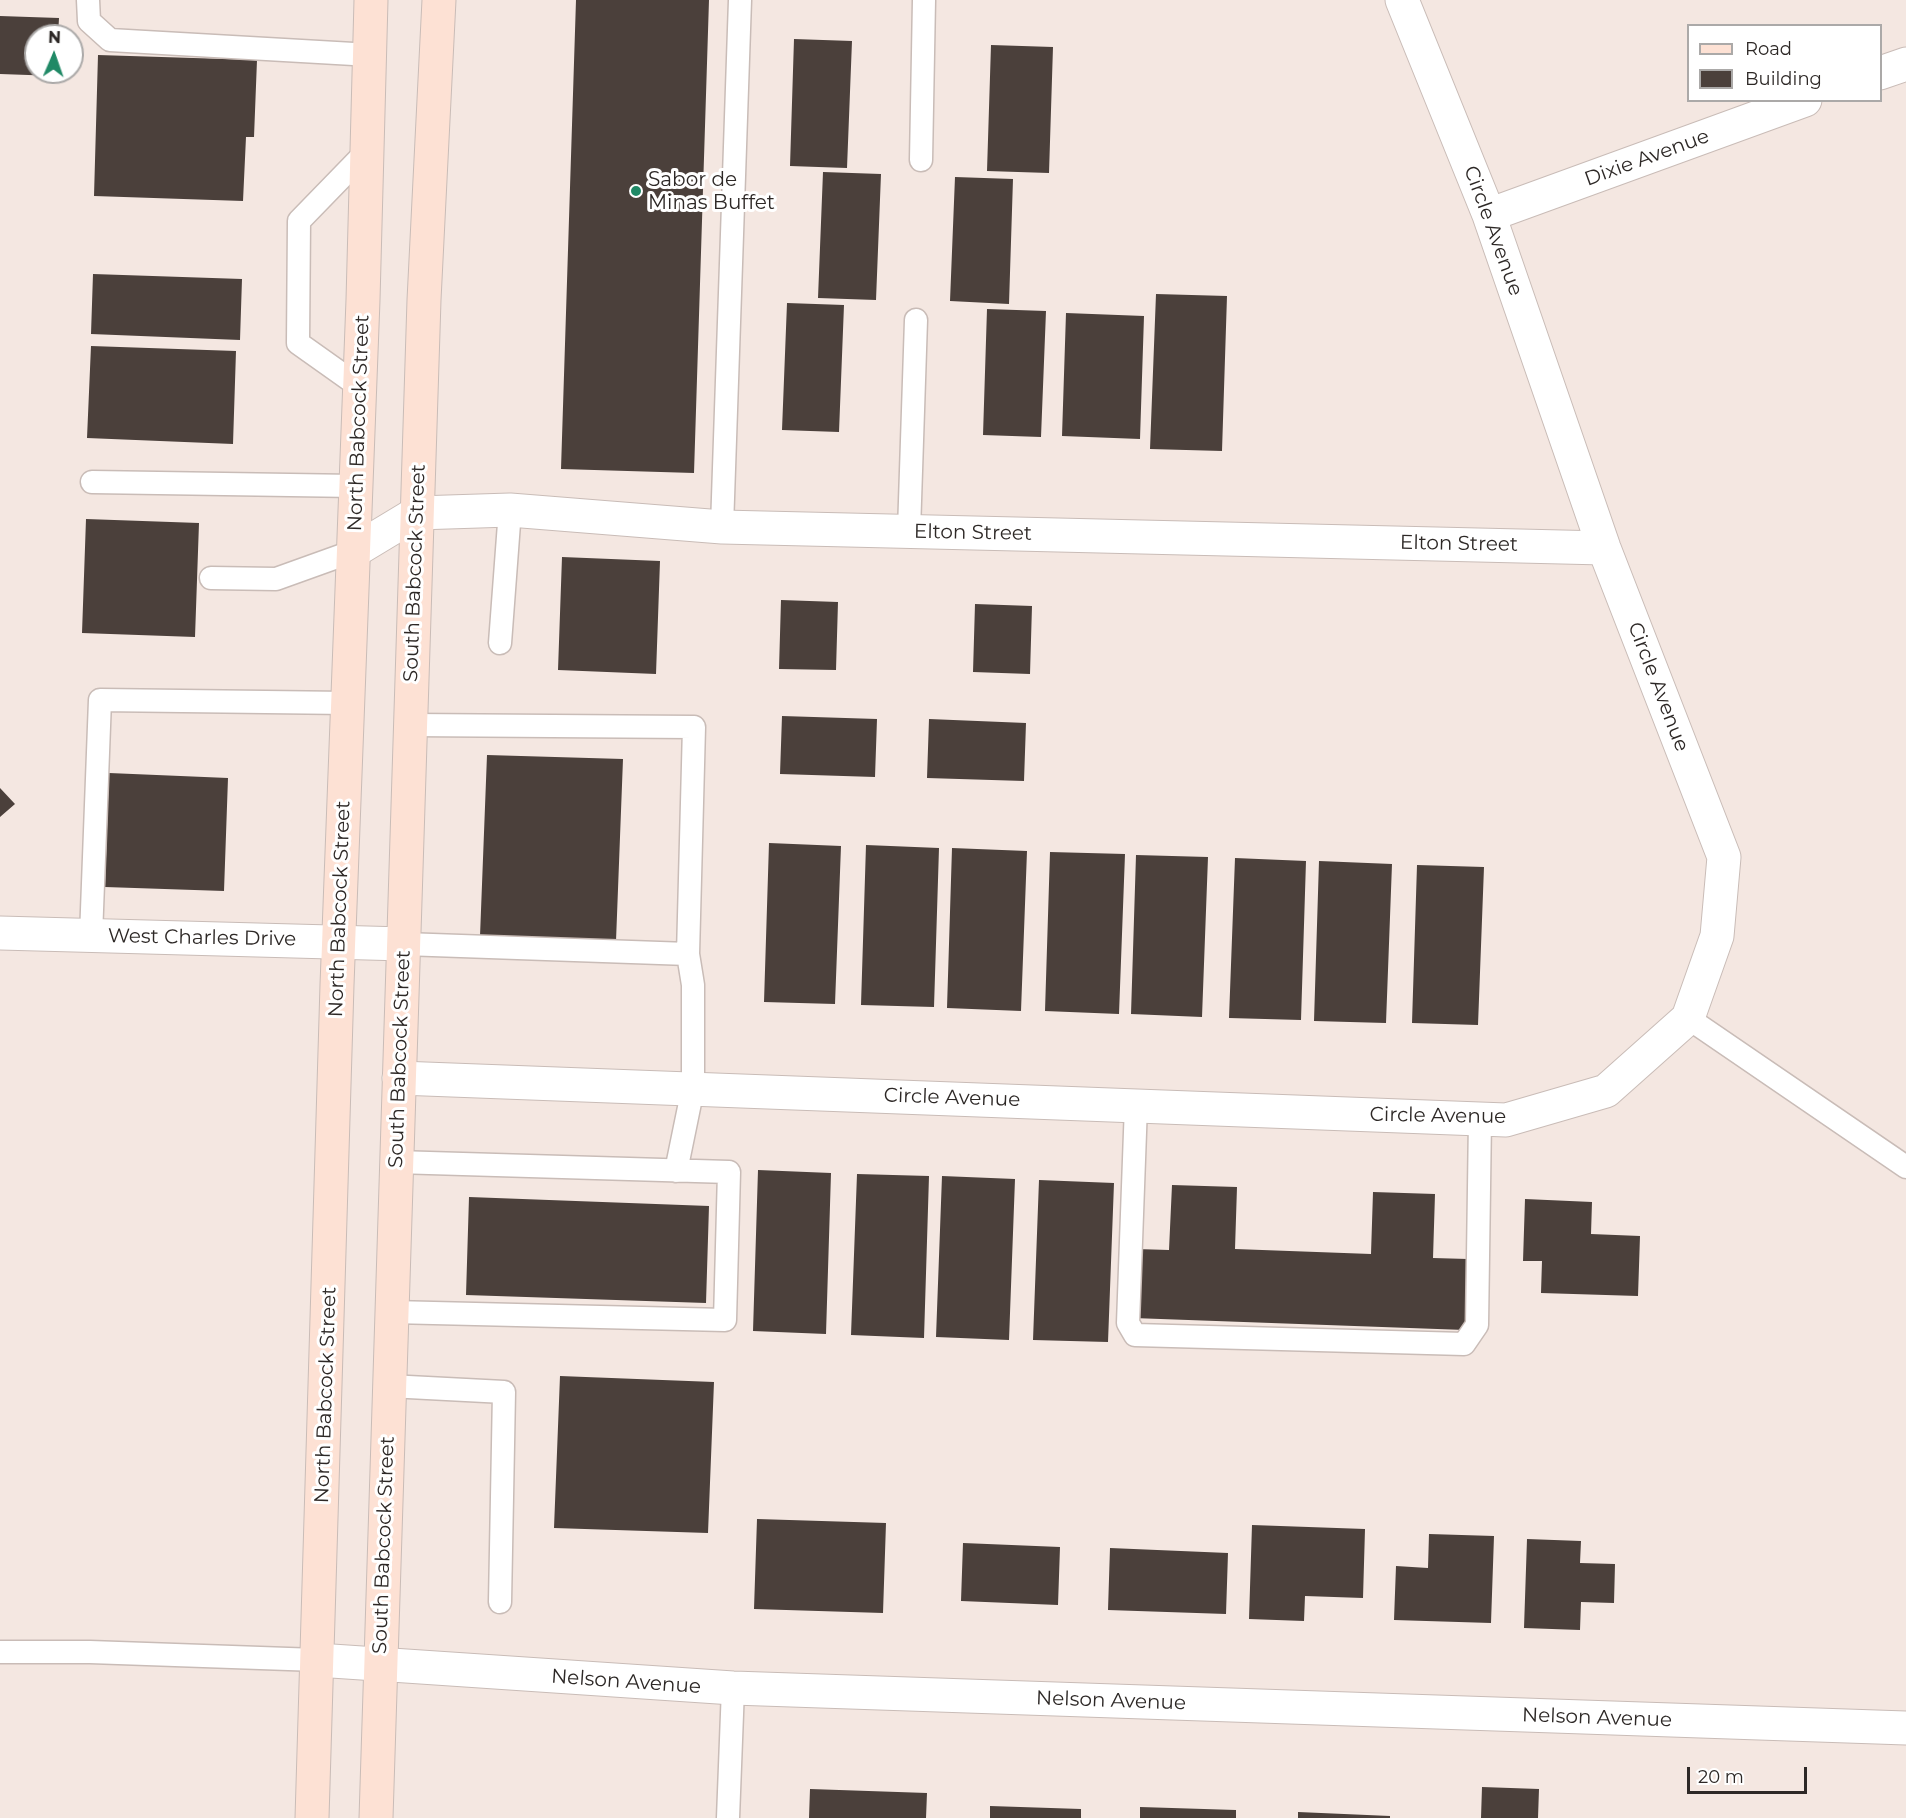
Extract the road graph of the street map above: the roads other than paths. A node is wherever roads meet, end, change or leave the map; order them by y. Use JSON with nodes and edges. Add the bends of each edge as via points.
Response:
{"nodes":[{"id":1,"x":88,"y":0,"type":"edge"},
{"id":2,"x":371,"y":0,"type":"edge"},
{"id":3,"x":439,"y":0,"type":"edge"},
{"id":4,"x":741,"y":0,"type":"edge"},
{"id":5,"x":924,"y":0,"type":"edge"},
{"id":6,"x":1402,"y":0,"type":"edge"},
{"id":7,"x":370,"y":55,"type":"junction"},
{"id":8,"x":1906,"y":64,"type":"edge"},
{"id":9,"x":1882,"y":73,"type":"edge"},
{"id":10,"x":1800,"y":102,"type":"edge"},
{"id":11,"x":368,"y":150,"type":"junction"},
{"id":12,"x":921,"y":160,"type":"dead end"},
{"id":13,"x":1489,"y":215,"type":"junction"},
{"id":14,"x":916,"y":320,"type":"dead end"},
{"id":15,"x":360,"y":387,"type":"junction"},
{"id":16,"x":92,"y":482,"type":"dead end"},
{"id":17,"x":356,"y":486,"type":"junction"},
{"id":18,"x":510,"y":510,"type":"junction"},
{"id":19,"x":417,"y":513,"type":"junction"},
{"id":20,"x":722,"y":527,"type":"junction"},
{"id":21,"x":909,"y":531,"type":"junction"},
{"id":22,"x":1604,"y":548,"type":"junction"},
{"id":23,"x":354,"y":551,"type":"junction"},
{"id":24,"x":211,"y":578,"type":"dead end"},
{"id":25,"x":500,"y":643,"type":"dead end"},
{"id":26,"x":348,"y":703,"type":"junction"},
{"id":27,"x":410,"y":725,"type":"junction"},
{"id":28,"x":0,"y":933,"type":"edge"},
{"id":29,"x":92,"y":936,"type":"junction"},
{"id":30,"x":339,"y":941,"type":"junction"},
{"id":31,"x":404,"y":944,"type":"junction"},
{"id":32,"x":688,"y":954,"type":"junction"},
{"id":33,"x":1688,"y":1018,"type":"junction"},
{"id":34,"x":399,"y":1078,"type":"junction"},
{"id":35,"x":693,"y":1088,"type":"junction"},
{"id":36,"x":1136,"y":1106,"type":"junction"},
{"id":37,"x":1480,"y":1119,"type":"junction"},
{"id":38,"x":396,"y":1162,"type":"junction"},
{"id":39,"x":1906,"y":1167,"type":"edge"},
{"id":40,"x":676,"y":1171,"type":"junction"},
{"id":41,"x":392,"y":1312,"type":"junction"},
{"id":42,"x":389,"y":1386,"type":"junction"},
{"id":43,"x":500,"y":1602,"type":"dead end"},
{"id":44,"x":0,"y":1652,"type":"edge"},
{"id":45,"x":317,"y":1660,"type":"junction"},
{"id":46,"x":380,"y":1666,"type":"junction"},
{"id":47,"x":733,"y":1688,"type":"junction"},
{"id":48,"x":1906,"y":1728,"type":"edge"},
{"id":49,"x":312,"y":1818,"type":"edge"},
{"id":50,"x":376,"y":1818,"type":"edge"},
{"id":51,"x":728,"y":1818,"type":"edge"}],
"edges":[{"from":1,"to":7,"type":"lane","via":[[89,21],[110,39]]},
{"from":2,"to":7,"type":"main road","name":"North Babcock Street"},
{"from":3,"to":19,"type":"main road","name":"South Babcock Street"},
{"from":4,"to":20,"type":"lane"},
{"from":5,"to":12,"type":"lane"},
{"from":6,"to":13,"type":"street","name":"Circle Avenue"},
{"from":7,"to":11,"type":"main road","name":"North Babcock Street"},
{"from":8,"to":9,"type":"street"},
{"from":10,"to":13,"type":"street","name":"Dixie Avenue"},
{"from":11,"to":15,"type":"main road","name":"North Babcock Street"},
{"from":11,"to":15,"type":"lane","via":[[299,221],[298,343]]},
{"from":13,"to":22,"type":"street","name":"Circle Avenue"},
{"from":14,"to":21,"type":"lane"},
{"from":15,"to":17,"type":"main road","name":"North Babcock Street"},
{"from":16,"to":17,"type":"lane"},
{"from":17,"to":23,"type":"main road","name":"North Babcock Street"},
{"from":18,"to":19,"type":"street","name":"Elton Street"},
{"from":18,"to":20,"type":"street","name":"Elton Street"},
{"from":18,"to":25,"type":"lane"},
{"from":19,"to":23,"type":"street","name":"Elton Street"},
{"from":19,"to":27,"type":"main road","name":"South Babcock Street"},
{"from":20,"to":21,"type":"street","name":"Elton Street"},
{"from":21,"to":22,"type":"street","name":"Elton Street"},
{"from":22,"to":33,"type":"street","name":"Circle Avenue","via":[[1724,857],[1717,936]]},
{"from":23,"to":24,"type":"lane","via":[[276,579]]},
{"from":23,"to":26,"type":"main road","name":"North Babcock Street"},
{"from":26,"to":29,"type":"lane","via":[[100,700]]},
{"from":26,"to":30,"type":"main road","name":"North Babcock Street"},
{"from":27,"to":31,"type":"main road","name":"South Babcock Street"},
{"from":27,"to":32,"type":"lane","via":[[694,727]]},
{"from":28,"to":29,"type":"street","name":"West Charles Drive"},
{"from":29,"to":30,"type":"street","name":"West Charles Drive"},
{"from":30,"to":31,"type":"street","name":"West Charles Drive"},
{"from":30,"to":45,"type":"main road","name":"North Babcock Street"},
{"from":31,"to":32,"type":"lane"},
{"from":31,"to":34,"type":"main road","name":"South Babcock Street"},
{"from":32,"to":35,"type":"lane","via":[[693,985]]},
{"from":33,"to":37,"type":"street","name":"Circle Avenue","via":[[1606,1091],[1506,1120]]},
{"from":33,"to":39,"type":"lane"},
{"from":34,"to":35,"type":"street","name":"Circle Avenue"},
{"from":34,"to":38,"type":"main road","name":"South Babcock Street"},
{"from":35,"to":36,"type":"street","name":"Circle Avenue"},
{"from":35,"to":40,"type":"lane"},
{"from":36,"to":37,"type":"street","name":"Circle Avenue"},
{"from":36,"to":37,"type":"lane","via":[[1128,1323],[1136,1335],[1464,1344],[1477,1325]]},
{"from":38,"to":40,"type":"lane"},
{"from":38,"to":41,"type":"main road","name":"South Babcock Street"},
{"from":40,"to":41,"type":"lane","via":[[729,1172],[725,1320]]},
{"from":41,"to":42,"type":"main road","name":"South Babcock Street"},
{"from":42,"to":43,"type":"lane","via":[[504,1392]]},
{"from":42,"to":46,"type":"main road","name":"South Babcock Street"},
{"from":44,"to":45,"type":"lane"},
{"from":45,"to":46,"type":"street","name":"Nelson Avenue"},
{"from":45,"to":49,"type":"main road","name":"North Babcock Street"},
{"from":46,"to":47,"type":"street","name":"Nelson Avenue"},
{"from":46,"to":50,"type":"main road","name":"South Babcock Street"},
{"from":47,"to":48,"type":"street","name":"Nelson Avenue"},
{"from":47,"to":51,"type":"lane"}]}
